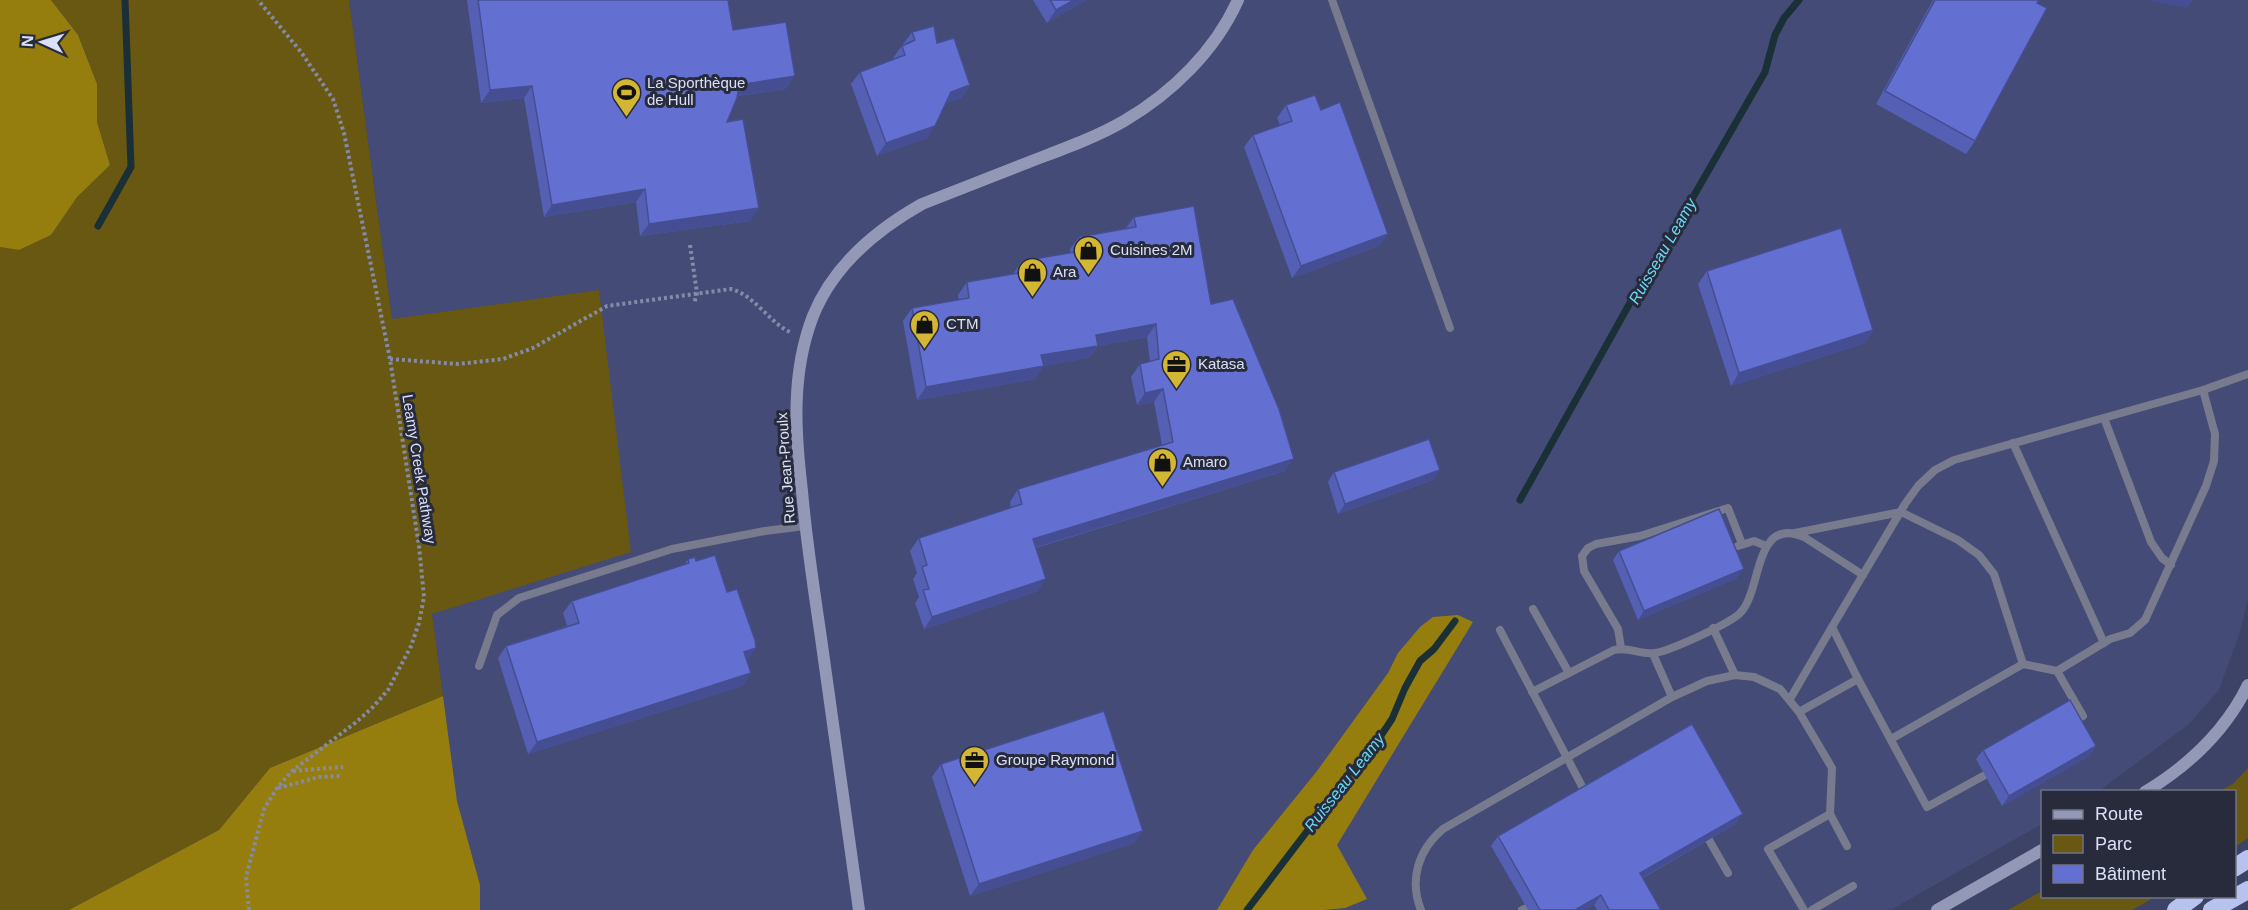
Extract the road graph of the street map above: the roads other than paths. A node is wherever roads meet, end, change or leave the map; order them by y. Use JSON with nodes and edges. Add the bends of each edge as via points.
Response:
{"nodes":[{"id":1,"x":1238,"y":0,"type":"edge"},
{"id":2,"x":1332,"y":0,"type":"edge"},
{"id":3,"x":1450,"y":328,"type":"dead end"},
{"id":4,"x":2248,"y":374,"type":"edge"},
{"id":5,"x":2203,"y":390,"type":"junction"},
{"id":6,"x":2104,"y":418,"type":"junction"},
{"id":7,"x":2013,"y":443,"type":"junction"},
{"id":8,"x":1901,"y":512,"type":"junction"},
{"id":9,"x":805,"y":526,"type":"junction"},
{"id":10,"x":1795,"y":533,"type":"junction"},
{"id":11,"x":1742,"y":544,"type":"junction"},
{"id":12,"x":1766,"y":546,"type":"junction"},
{"id":13,"x":1726,"y":550,"type":"edge"},
{"id":14,"x":2171,"y":565,"type":"junction"},
{"id":15,"x":1863,"y":575,"type":"junction"},
{"id":16,"x":1533,"y":609,"type":"dead end"},
{"id":17,"x":1832,"y":627,"type":"junction"},
{"id":18,"x":1713,"y":628,"type":"junction"},
{"id":19,"x":1500,"y":630,"type":"dead end"},
{"id":20,"x":2104,"y":643,"type":"junction"},
{"id":21,"x":1621,"y":648,"type":"junction"},
{"id":22,"x":1653,"y":654,"type":"junction"},
{"id":23,"x":2023,"y":664,"type":"junction"},
{"id":24,"x":479,"y":666,"type":"dead end"},
{"id":25,"x":2057,"y":671,"type":"junction"},
{"id":26,"x":1569,"y":673,"type":"junction"},
{"id":27,"x":1735,"y":675,"type":"junction"},
{"id":28,"x":1858,"y":679,"type":"junction"},
{"id":29,"x":2248,"y":685,"type":"edge"},
{"id":30,"x":1532,"y":692,"type":"junction"},
{"id":31,"x":1672,"y":697,"type":"junction"},
{"id":32,"x":1790,"y":699,"type":"junction"},
{"id":33,"x":1799,"y":712,"type":"junction"},
{"id":34,"x":2071,"y":723,"type":"edge"},
{"id":35,"x":1891,"y":739,"type":"junction"},
{"id":36,"x":1566,"y":758,"type":"junction"},
{"id":37,"x":1985,"y":775,"type":"dead end"},
{"id":38,"x":2148,"y":790,"type":"edge"},
{"id":39,"x":1585,"y":792,"type":"edge"},
{"id":40,"x":1830,"y":814,"type":"junction"},
{"id":41,"x":1709,"y":840,"type":"edge"},
{"id":42,"x":1847,"y":846,"type":"dead end"},
{"id":43,"x":2041,"y":851,"type":"edge"},
{"id":44,"x":1728,"y":873,"type":"dead end"},
{"id":45,"x":1852,"y":886,"type":"dead end"},
{"id":46,"x":2194,"y":898,"type":"edge"},
{"id":47,"x":2234,"y":898,"type":"edge"},
{"id":48,"x":859,"y":910,"type":"edge"},
{"id":49,"x":1421,"y":910,"type":"edge"},
{"id":50,"x":1804,"y":910,"type":"edge"},
{"id":51,"x":1812,"y":910,"type":"edge"},
{"id":52,"x":1937,"y":910,"type":"edge"},
{"id":53,"x":2176,"y":910,"type":"edge"},
{"id":54,"x":2212,"y":910,"type":"edge"}],
"edges":[{"from":1,"to":9,"type":"street","name":"Rue Jean-Proulx","via":[[1199,60],[1144,108],[1075,144],[922,204],[854,253],[813,317],[800,368],[796,432]]},
{"from":2,"to":3,"type":"lane"},
{"from":4,"to":5,"type":"lane"},
{"from":5,"to":6,"type":"lane"},
{"from":5,"to":14,"type":"lane","via":[[2215,434],[2214,461]]},
{"from":6,"to":7,"type":"lane"},
{"from":6,"to":14,"type":"lane","via":[[2151,542]]},
{"from":7,"to":8,"type":"lane","via":[[1954,460],[1935,470],[1918,486]]},
{"from":7,"to":20,"type":"lane"},
{"from":8,"to":10,"type":"lane"},
{"from":8,"to":15,"type":"lane"},
{"from":8,"to":23,"type":"lane","via":[[1958,540],[1986,563],[1997,582]]},
{"from":9,"to":24,"type":"lane","via":[[672,549],[519,598],[497,615]]},
{"from":9,"to":48,"type":"street","name":"Rue Jean-Proulx"},
{"from":10,"to":12,"type":"lane","via":[[1775,537]]},
{"from":10,"to":15,"type":"lane"},
{"from":11,"to":12,"type":"lane","via":[[1754,541]]},
{"from":11,"to":13,"type":"lane"},
{"from":11,"to":21,"type":"lane","via":[[1728,508],[1588,548],[1582,556],[1584,571],[1615,623]]},
{"from":12,"to":18,"type":"lane","via":[[1756,584],[1742,611]]},
{"from":14,"to":20,"type":"lane","via":[[2145,620],[2130,633]]},
{"from":15,"to":17,"type":"lane"},
{"from":16,"to":26,"type":"lane"},
{"from":17,"to":28,"type":"lane"},
{"from":17,"to":32,"type":"lane"},
{"from":18,"to":22,"type":"lane"},
{"from":18,"to":27,"type":"lane"},
{"from":19,"to":30,"type":"lane"},
{"from":20,"to":25,"type":"lane"},
{"from":21,"to":22,"type":"lane"},
{"from":21,"to":26,"type":"lane"},
{"from":22,"to":31,"type":"lane"},
{"from":23,"to":25,"type":"lane"},
{"from":23,"to":35,"type":"lane"},
{"from":25,"to":34,"type":"lane","via":[[2083,716]]},
{"from":26,"to":30,"type":"lane"},
{"from":27,"to":31,"type":"lane","via":[[1707,681]]},
{"from":27,"to":32,"type":"lane","via":[[1762,680]]},
{"from":28,"to":33,"type":"lane"},
{"from":28,"to":35,"type":"lane"},
{"from":29,"to":38,"type":"street","via":[[2209,741]]},
{"from":30,"to":36,"type":"lane"},
{"from":31,"to":36,"type":"lane"},
{"from":32,"to":33,"type":"lane"},
{"from":33,"to":40,"type":"lane","via":[[1832,768]]},
{"from":35,"to":37,"type":"lane","via":[[1928,807]]},
{"from":36,"to":39,"type":"lane"},
{"from":36,"to":49,"type":"lane","via":[[1436,834],[1421,856],[1416,873]]},
{"from":40,"to":42,"type":"lane"},
{"from":40,"to":50,"type":"lane","via":[[1768,849]]},
{"from":41,"to":44,"type":"lane"},
{"from":43,"to":52,"type":"street"},
{"from":45,"to":51,"type":"lane"},
{"from":46,"to":53,"type":"highway"},
{"from":47,"to":54,"type":"highway"}]}
